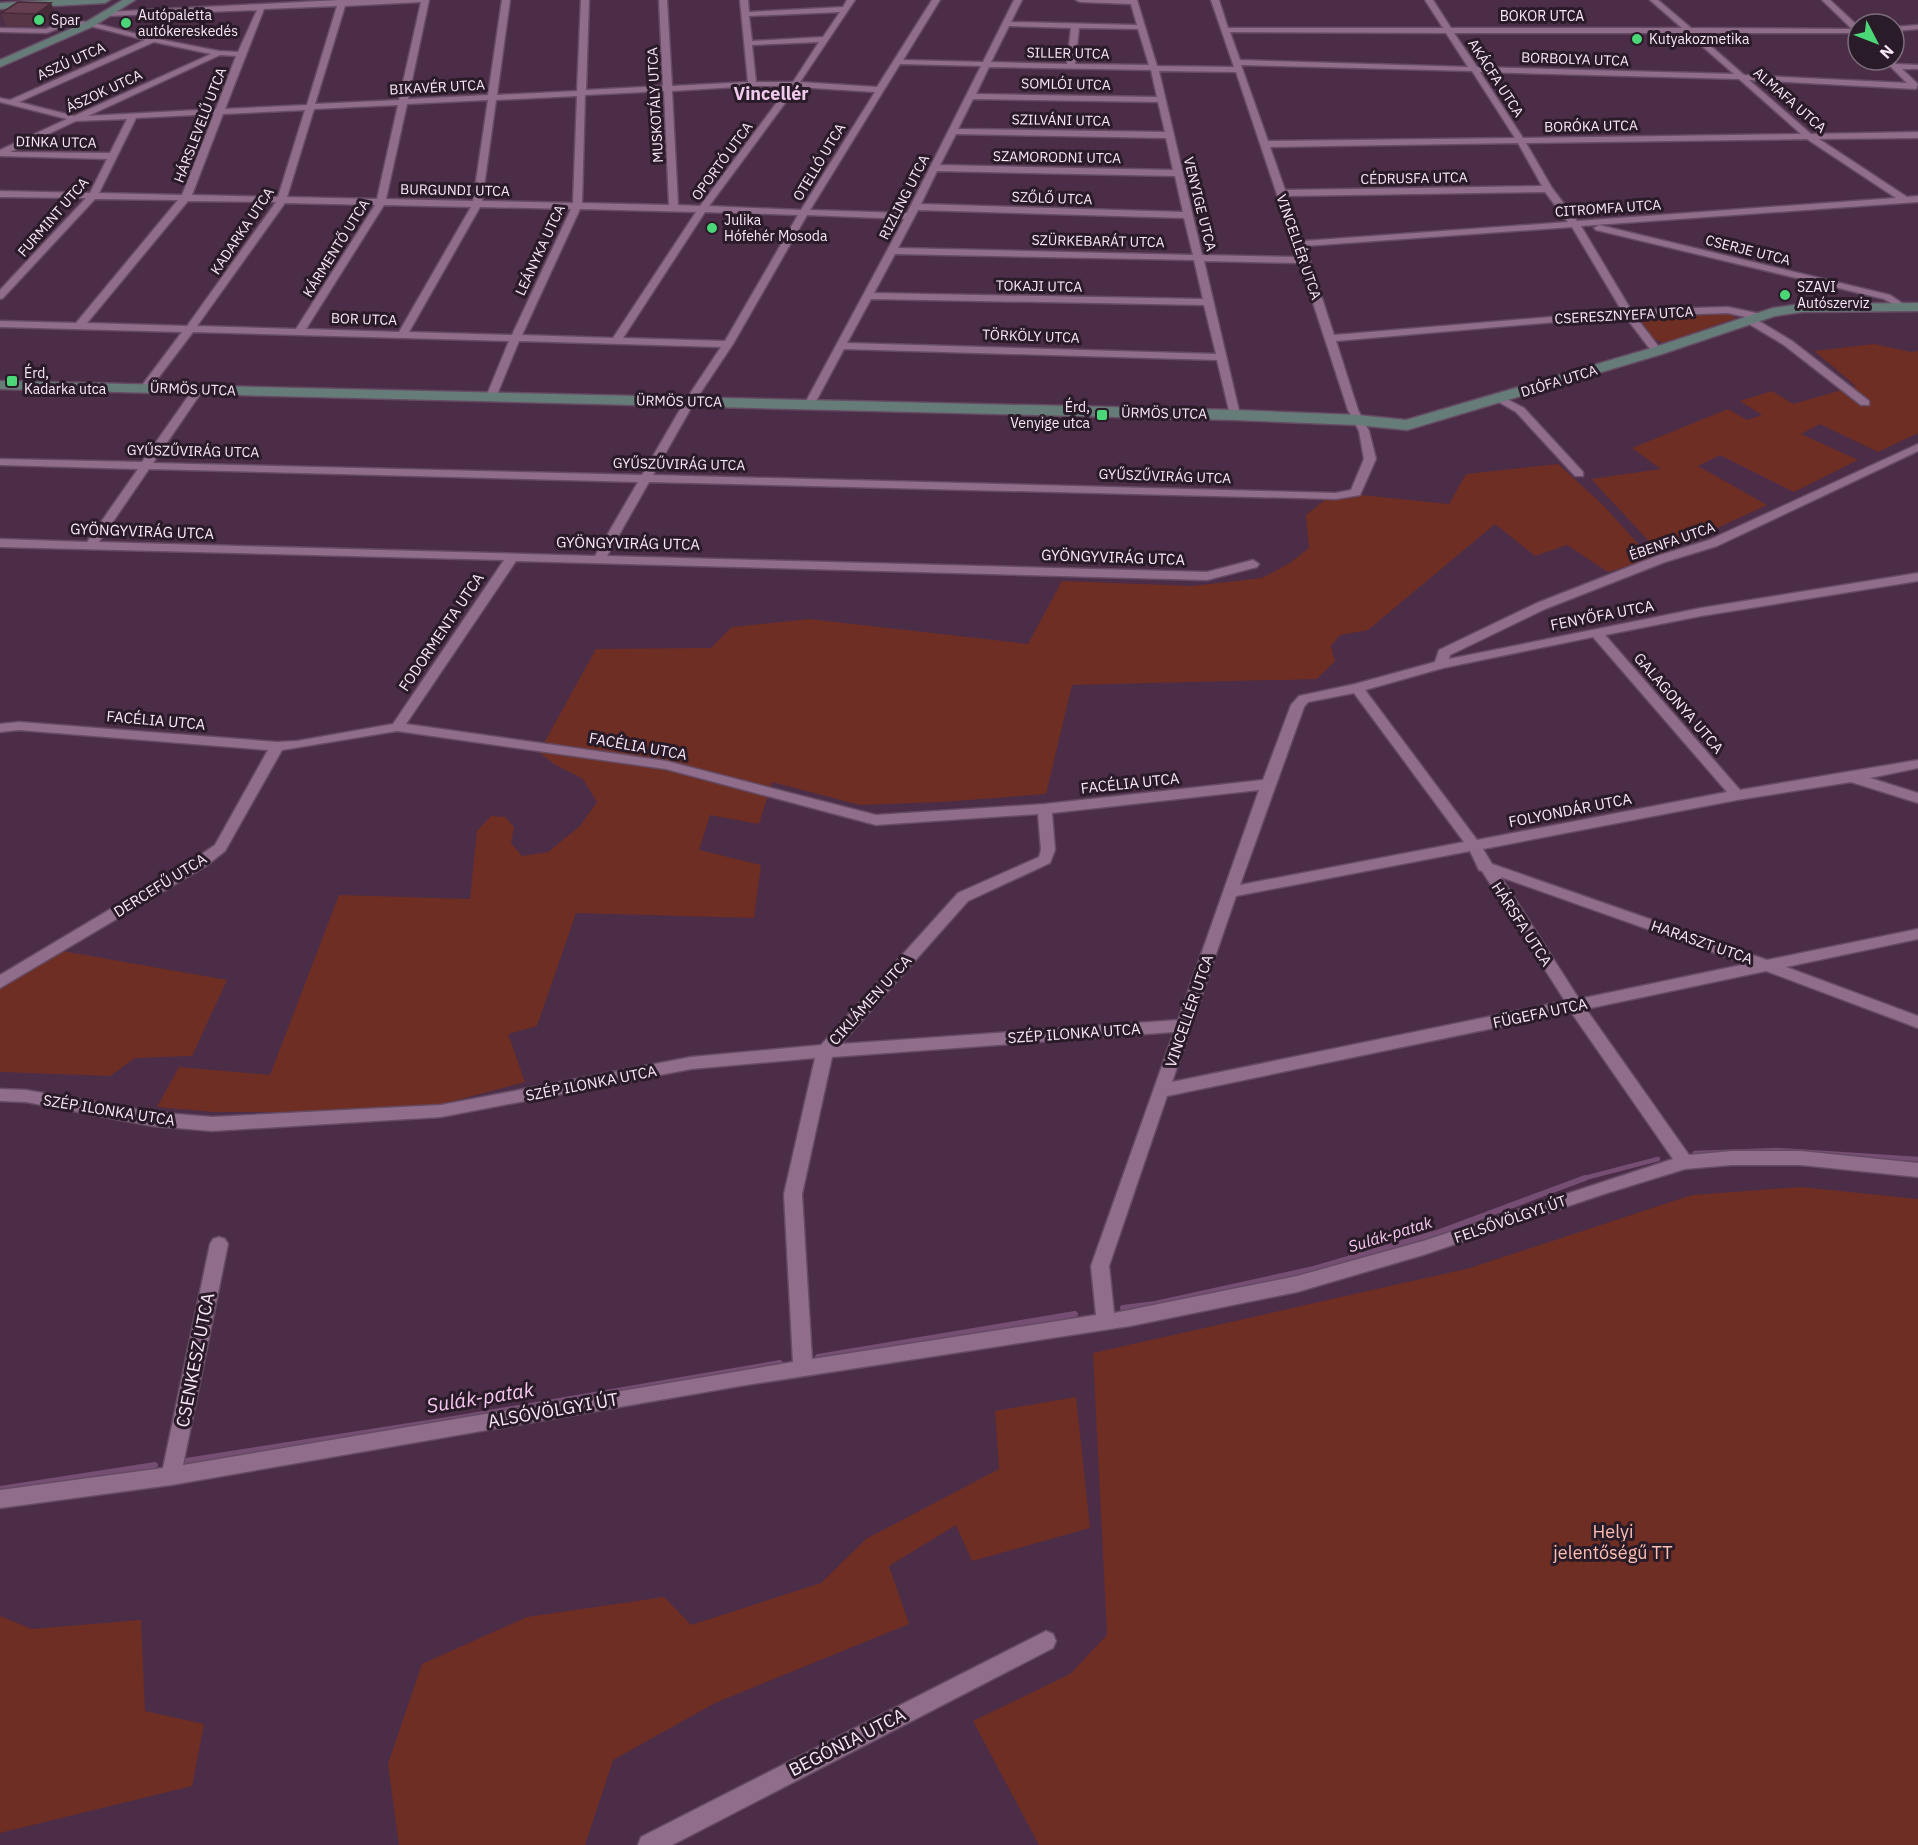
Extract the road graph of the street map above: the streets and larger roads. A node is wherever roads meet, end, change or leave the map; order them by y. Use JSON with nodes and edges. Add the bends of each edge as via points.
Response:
{"nodes":[{"id":1,"x":105,"y":0,"type":"edge"},
{"id":2,"x":130,"y":0,"type":"edge"},
{"id":3,"x":423,"y":0,"type":"edge"},
{"id":4,"x":507,"y":0,"type":"edge"},
{"id":5,"x":585,"y":0,"type":"edge"},
{"id":6,"x":663,"y":0,"type":"edge"},
{"id":7,"x":744,"y":0,"type":"edge"},
{"id":8,"x":851,"y":0,"type":"edge"},
{"id":9,"x":936,"y":0,"type":"edge"},
{"id":10,"x":1018,"y":0,"type":"edge"},
{"id":11,"x":1080,"y":0,"type":"edge"},
{"id":12,"x":1216,"y":0,"type":"edge"},
{"id":13,"x":1221,"y":0,"type":"edge"},
{"id":14,"x":1429,"y":0,"type":"edge"},
{"id":15,"x":1654,"y":0,"type":"edge"},
{"id":16,"x":1826,"y":0,"type":"edge"},
{"id":17,"x":1134,"y":1,"type":"edge"},
{"id":18,"x":89,"y":2,"type":"junction"},
{"id":19,"x":343,"y":2,"type":"edge"},
{"id":20,"x":0,"y":6,"type":"edge"},
{"id":21,"x":261,"y":8,"type":"junction"},
{"id":22,"x":846,"y":9,"type":"junction"},
{"id":23,"x":110,"y":12,"type":"junction"},
{"id":24,"x":747,"y":14,"type":"junction"},
{"id":25,"x":1846,"y":19,"type":"edge"},
{"id":26,"x":90,"y":24,"type":"junction"},
{"id":27,"x":1007,"y":24,"type":"junction"},
{"id":28,"x":1075,"y":26,"type":"junction"},
{"id":29,"x":1141,"y":27,"type":"junction"},
{"id":30,"x":0,"y":30,"type":"edge"},
{"id":31,"x":1226,"y":30,"type":"junction"},
{"id":32,"x":1448,"y":30,"type":"junction"},
{"id":33,"x":1691,"y":31,"type":"junction"},
{"id":34,"x":1846,"y":31,"type":"edge"},
{"id":35,"x":824,"y":39,"type":"junction"},
{"id":36,"x":153,"y":40,"type":"junction"},
{"id":37,"x":749,"y":43,"type":"junction"},
{"id":38,"x":219,"y":53,"type":"junction"},
{"id":39,"x":241,"y":54,"type":"junction"},
{"id":40,"x":897,"y":62,"type":"junction"},
{"id":41,"x":0,"y":64,"type":"edge"},
{"id":42,"x":986,"y":64,"type":"junction"},
{"id":43,"x":1071,"y":66,"type":"junction"},
{"id":44,"x":1238,"y":66,"type":"junction"},
{"id":45,"x":1154,"y":68,"type":"junction"},
{"id":46,"x":1474,"y":69,"type":"junction"},
{"id":47,"x":1901,"y":72,"type":"edge"},
{"id":48,"x":1743,"y":77,"type":"junction"},
{"id":49,"x":752,"y":84,"type":"junction"},
{"id":50,"x":795,"y":84,"type":"junction"},
{"id":51,"x":1915,"y":84,"type":"edge"},
{"id":52,"x":668,"y":90,"type":"junction"},
{"id":53,"x":879,"y":90,"type":"junction"},
{"id":54,"x":581,"y":94,"type":"junction"},
{"id":55,"x":971,"y":96,"type":"junction"},
{"id":56,"x":493,"y":98,"type":"junction"},
{"id":57,"x":0,"y":100,"type":"edge"},
{"id":58,"x":1160,"y":100,"type":"junction"},
{"id":59,"x":404,"y":102,"type":"junction"},
{"id":60,"x":12,"y":103,"type":"junction"},
{"id":61,"x":0,"y":108,"type":"edge"},
{"id":62,"x":311,"y":108,"type":"junction"},
{"id":63,"x":221,"y":112,"type":"junction"},
{"id":64,"x":132,"y":117,"type":"junction"},
{"id":65,"x":75,"y":119,"type":"junction"},
{"id":66,"x":953,"y":131,"type":"junction"},
{"id":67,"x":1169,"y":135,"type":"junction"},
{"id":68,"x":1807,"y":135,"type":"junction"},
{"id":69,"x":1918,"y":135,"type":"edge"},
{"id":70,"x":1521,"y":141,"type":"junction"},
{"id":71,"x":1265,"y":144,"type":"junction"},
{"id":72,"x":0,"y":154,"type":"edge"},
{"id":73,"x":112,"y":156,"type":"junction"},
{"id":74,"x":934,"y":168,"type":"junction"},
{"id":75,"x":1179,"y":172,"type":"junction"},
{"id":76,"x":1548,"y":189,"type":"junction"},
{"id":77,"x":0,"y":194,"type":"edge"},
{"id":78,"x":1280,"y":194,"type":"junction"},
{"id":79,"x":93,"y":196,"type":"junction"},
{"id":80,"x":185,"y":198,"type":"junction"},
{"id":81,"x":1904,"y":199,"type":"junction"},
{"id":82,"x":1918,"y":199,"type":"edge"},
{"id":83,"x":282,"y":200,"type":"junction"},
{"id":84,"x":381,"y":203,"type":"junction"},
{"id":85,"x":477,"y":204,"type":"junction"},
{"id":86,"x":577,"y":206,"type":"junction"},
{"id":87,"x":674,"y":208,"type":"junction"},
{"id":88,"x":1918,"y":208,"type":"edge"},
{"id":89,"x":702,"y":210,"type":"junction"},
{"id":90,"x":804,"y":212,"type":"junction"},
{"id":91,"x":912,"y":212,"type":"junction"},
{"id":92,"x":1188,"y":215,"type":"junction"},
{"id":93,"x":1580,"y":224,"type":"junction"},
{"id":94,"x":1299,"y":244,"type":"junction"},
{"id":95,"x":891,"y":251,"type":"junction"},
{"id":96,"x":1199,"y":257,"type":"junction"},
{"id":97,"x":1304,"y":260,"type":"junction"},
{"id":98,"x":0,"y":296,"type":"edge"},
{"id":99,"x":869,"y":296,"type":"junction"},
{"id":100,"x":1209,"y":302,"type":"junction"},
{"id":101,"x":1903,"y":307,"type":"junction"},
{"id":102,"x":1918,"y":307,"type":"edge"},
{"id":103,"x":1628,"y":314,"type":"junction"},
{"id":104,"x":1753,"y":317,"type":"junction"},
{"id":105,"x":0,"y":324,"type":"edge"},
{"id":106,"x":80,"y":325,"type":"junction"},
{"id":107,"x":190,"y":329,"type":"junction"},
{"id":108,"x":300,"y":331,"type":"junction"},
{"id":109,"x":403,"y":334,"type":"junction"},
{"id":110,"x":516,"y":337,"type":"junction"},
{"id":111,"x":1329,"y":338,"type":"junction"},
{"id":112,"x":617,"y":339,"type":"junction"},
{"id":113,"x":728,"y":344,"type":"junction"},
{"id":114,"x":842,"y":346,"type":"junction"},
{"id":115,"x":1657,"y":351,"type":"junction"},
{"id":116,"x":1220,"y":357,"type":"junction"},
{"id":117,"x":0,"y":385,"type":"edge"},
{"id":118,"x":145,"y":388,"type":"junction"},
{"id":119,"x":198,"y":390,"type":"junction"},
{"id":120,"x":491,"y":397,"type":"junction"},
{"id":121,"x":1501,"y":399,"type":"junction"},
{"id":122,"x":690,"y":401,"type":"junction"},
{"id":123,"x":1865,"y":403,"type":"dead end"},
{"id":124,"x":809,"y":405,"type":"junction"},
{"id":125,"x":1235,"y":415,"type":"junction"},
{"id":126,"x":1357,"y":420,"type":"junction"},
{"id":127,"x":1918,"y":447,"type":"edge"},
{"id":128,"x":0,"y":462,"type":"edge"},
{"id":129,"x":146,"y":465,"type":"junction"},
{"id":130,"x":1579,"y":474,"type":"dead end"},
{"id":131,"x":648,"y":478,"type":"junction"},
{"id":132,"x":1356,"y":493,"type":"joint"},
{"id":133,"x":0,"y":543,"type":"edge"},
{"id":134,"x":90,"y":546,"type":"junction"},
{"id":135,"x":512,"y":557,"type":"junction"},
{"id":136,"x":600,"y":558,"type":"junction"},
{"id":137,"x":1253,"y":564,"type":"dead end"},
{"id":138,"x":1918,"y":577,"type":"edge"},
{"id":139,"x":1596,"y":633,"type":"junction"},
{"id":140,"x":1441,"y":664,"type":"junction"},
{"id":141,"x":1357,"y":688,"type":"junction"},
{"id":142,"x":1298,"y":705,"type":"joint"},
{"id":143,"x":397,"y":727,"type":"junction"},
{"id":144,"x":0,"y":728,"type":"edge"},
{"id":145,"x":277,"y":746,"type":"junction"},
{"id":146,"x":1918,"y":764,"type":"edge"},
{"id":147,"x":1852,"y":777,"type":"junction"},
{"id":148,"x":1268,"y":784,"type":"junction"},
{"id":149,"x":1737,"y":795,"type":"junction"},
{"id":150,"x":1918,"y":798,"type":"edge"},
{"id":151,"x":1045,"y":809,"type":"junction"},
{"id":152,"x":1473,"y":845,"type":"junction"},
{"id":153,"x":1484,"y":866,"type":"junction"},
{"id":154,"x":1230,"y":892,"type":"junction"},
{"id":155,"x":1918,"y":934,"type":"edge"},
{"id":156,"x":1768,"y":966,"type":"junction"},
{"id":157,"x":0,"y":982,"type":"edge"},
{"id":158,"x":1575,"y":1005,"type":"junction"},
{"id":159,"x":1918,"y":1022,"type":"edge"},
{"id":160,"x":1184,"y":1024,"type":"junction"},
{"id":161,"x":825,"y":1051,"type":"junction"},
{"id":162,"x":1161,"y":1091,"type":"junction"},
{"id":163,"x":0,"y":1095,"type":"edge"},
{"id":164,"x":1685,"y":1162,"type":"junction"},
{"id":165,"x":1918,"y":1170,"type":"edge"},
{"id":166,"x":219,"y":1244,"type":"dead end"},
{"id":167,"x":1106,"y":1321,"type":"junction"},
{"id":168,"x":803,"y":1369,"type":"junction"},
{"id":169,"x":171,"y":1476,"type":"junction"},
{"id":170,"x":0,"y":1499,"type":"edge"},
{"id":171,"x":1046,"y":1641,"type":"dead end"},
{"id":172,"x":649,"y":1845,"type":"edge"}],
"edges":[{"from":1,"to":18,"type":"street"},
{"from":2,"to":23,"type":"street"},
{"from":3,"to":19,"type":"street"},
{"from":3,"to":59,"type":"street","name":"KÁRMENTŐ UTCA"},
{"from":4,"to":56,"type":"street"},
{"from":5,"to":54,"type":"street","name":"LEÁNYKA UTCA"},
{"from":6,"to":52,"type":"street","name":"MUSKOTÁLY UTCA"},
{"from":7,"to":24,"type":"street"},
{"from":8,"to":22,"type":"street","name":"OPORTÓ UTCA"},
{"from":9,"to":40,"type":"street","name":"OTELLÓ UTCA"},
{"from":10,"to":27,"type":"street","name":"RIZLING UTCA"},
{"from":11,"to":17,"type":"street"},
{"from":12,"to":13,"type":"street"},
{"from":12,"to":31,"type":"street","name":"VINCELLÉR UTCA"},
{"from":14,"to":32,"type":"street","name":"AKÁCFA UTCA"},
{"from":15,"to":33,"type":"street","name":"ALMAFA UTCA"},
{"from":16,"to":25,"type":"street"},
{"from":17,"to":29,"type":"street","name":"VENYIGE UTCA"},
{"from":18,"to":20,"type":"street"},
{"from":18,"to":23,"type":"street","via":[[110,5]]},
{"from":19,"to":21,"type":"street"},
{"from":19,"to":62,"type":"street","name":"KADARKA UTCA"},
{"from":21,"to":23,"type":"street"},
{"from":21,"to":39,"type":"street","name":"HÁRSLEVELŰ UTCA"},
{"from":22,"to":24,"type":"street"},
{"from":22,"to":35,"type":"street","name":"OPORTÓ UTCA"},
{"from":23,"to":26,"type":"street"},
{"from":24,"to":37,"type":"street"},
{"from":26,"to":30,"type":"street","via":[[66,23],[45,31]]},
{"from":26,"to":36,"type":"street"},
{"from":26,"to":41,"type":"street"},
{"from":27,"to":28,"type":"street"},
{"from":27,"to":42,"type":"street","name":"RIZLING UTCA"},
{"from":28,"to":29,"type":"street"},
{"from":28,"to":43,"type":"street"},
{"from":29,"to":45,"type":"street","name":"VENYIGE UTCA"},
{"from":31,"to":32,"type":"street","name":"BOKOR UTCA"},
{"from":31,"to":44,"type":"street","name":"VINCELLÉR UTCA"},
{"from":32,"to":33,"type":"street","name":"BOKOR UTCA"},
{"from":32,"to":46,"type":"street","name":"AKÁCFA UTCA"},
{"from":33,"to":34,"type":"street","name":"BOKOR UTCA"},
{"from":33,"to":48,"type":"street","name":"ALMAFA UTCA"},
{"from":35,"to":37,"type":"street"},
{"from":35,"to":50,"type":"street","name":"OPORTÓ UTCA"},
{"from":36,"to":38,"type":"street"},
{"from":36,"to":60,"type":"street","name":"ASZÚ UTCA"},
{"from":37,"to":49,"type":"street"},
{"from":38,"to":39,"type":"street"},
{"from":38,"to":65,"type":"street","name":"ÁSZOK UTCA"},
{"from":39,"to":63,"type":"street","name":"HÁRSLEVELŰ UTCA"},
{"from":40,"to":42,"type":"street","name":"SILLER UTCA"},
{"from":40,"to":53,"type":"street","name":"OTELLÓ UTCA"},
{"from":42,"to":43,"type":"street","name":"SILLER UTCA"},
{"from":42,"to":55,"type":"street","name":"RIZLING UTCA"},
{"from":43,"to":45,"type":"street","name":"SILLER UTCA"},
{"from":44,"to":45,"type":"street","name":"SILLER UTCA"},
{"from":44,"to":46,"type":"street","name":"BORBOLYA UTCA"},
{"from":44,"to":71,"type":"street","name":"VINCELLÉR UTCA"},
{"from":45,"to":58,"type":"street","name":"VENYIGE UTCA"},
{"from":46,"to":48,"type":"street","name":"BORBOLYA UTCA"},
{"from":46,"to":70,"type":"street","name":"AKÁCFA UTCA"},
{"from":47,"to":51,"type":"street"},
{"from":48,"to":51,"type":"street","name":"BORBOLYA UTCA"},
{"from":48,"to":68,"type":"street","name":"ALMAFA UTCA"},
{"from":49,"to":50,"type":"street","name":"BIKAVÉR UTCA"},
{"from":49,"to":52,"type":"street","name":"BIKAVÉR UTCA"},
{"from":50,"to":53,"type":"street","name":"BIKAVÉR UTCA"},
{"from":50,"to":89,"type":"street","name":"OPORTÓ UTCA"},
{"from":52,"to":54,"type":"street","name":"BIKAVÉR UTCA"},
{"from":52,"to":87,"type":"street","name":"MUSKOTÁLY UTCA"},
{"from":53,"to":90,"type":"street","name":"OTELLÓ UTCA"},
{"from":54,"to":56,"type":"street","name":"BIKAVÉR UTCA"},
{"from":54,"to":86,"type":"street","name":"LEÁNYKA UTCA"},
{"from":55,"to":58,"type":"street","name":"SOMLÓI UTCA"},
{"from":55,"to":66,"type":"street","name":"RIZLING UTCA"},
{"from":56,"to":59,"type":"street","name":"BIKAVÉR UTCA"},
{"from":56,"to":85,"type":"street"},
{"from":57,"to":60,"type":"street","name":"BIKAVÉR UTCA"},
{"from":58,"to":67,"type":"street","name":"VENYIGE UTCA"},
{"from":59,"to":62,"type":"street","name":"BIKAVÉR UTCA"},
{"from":59,"to":84,"type":"street","name":"KÁRMENTŐ UTCA"},
{"from":60,"to":61,"type":"street","name":"ASZÚ UTCA"},
{"from":60,"to":65,"type":"street","name":"BIKAVÉR UTCA"},
{"from":62,"to":63,"type":"street","name":"BIKAVÉR UTCA"},
{"from":62,"to":83,"type":"street","name":"KADARKA UTCA"},
{"from":63,"to":64,"type":"street","name":"BIKAVÉR UTCA"},
{"from":63,"to":80,"type":"street","name":"HÁRSLEVELŰ UTCA"},
{"from":64,"to":65,"type":"street","name":"BIKAVÉR UTCA"},
{"from":64,"to":73,"type":"street","name":"FURMINT UTCA"},
{"from":65,"to":72,"type":"street","name":"ÁSZOK UTCA"},
{"from":66,"to":67,"type":"street","name":"SZILVÁNI UTCA"},
{"from":66,"to":74,"type":"street","name":"RIZLING UTCA"},
{"from":67,"to":75,"type":"street","name":"VENYIGE UTCA"},
{"from":68,"to":69,"type":"street","name":"BORÓKA UTCA"},
{"from":68,"to":70,"type":"street","name":"BORÓKA UTCA"},
{"from":68,"to":81,"type":"street","name":"ALMAFA UTCA"},
{"from":70,"to":71,"type":"street","name":"BORÓKA UTCA"},
{"from":70,"to":76,"type":"street","name":"AKÁCFA UTCA"},
{"from":71,"to":78,"type":"street","name":"VINCELLÉR UTCA"},
{"from":72,"to":73,"type":"street","name":"DINKA UTCA"},
{"from":73,"to":79,"type":"street","name":"FURMINT UTCA"},
{"from":74,"to":75,"type":"street","name":"SZAMORODNI UTCA"},
{"from":74,"to":91,"type":"street","name":"RIZLING UTCA"},
{"from":75,"to":92,"type":"street","name":"VENYIGE UTCA"},
{"from":76,"to":78,"type":"street","name":"CÉDRUSFA UTCA"},
{"from":76,"to":93,"type":"street","name":"AKÁCFA UTCA"},
{"from":77,"to":79,"type":"street","name":"BURGUNDI UTCA"},
{"from":78,"to":94,"type":"street","name":"VINCELLÉR UTCA"},
{"from":79,"to":80,"type":"street","name":"BURGUNDI UTCA"},
{"from":79,"to":98,"type":"street","name":"FURMINT UTCA"},
{"from":80,"to":83,"type":"street","name":"BURGUNDI UTCA"},
{"from":80,"to":106,"type":"street","name":"HÁRSLEVELŰ UTCA"},
{"from":81,"to":82,"type":"street","name":"CITROMFA UTCA"},
{"from":81,"to":88,"type":"street","name":"ALMAFA UTCA"},
{"from":81,"to":93,"type":"street","name":"CITROMFA UTCA"},
{"from":83,"to":84,"type":"street","name":"BURGUNDI UTCA"},
{"from":83,"to":107,"type":"street","name":"KADARKA UTCA"},
{"from":84,"to":85,"type":"street","name":"BURGUNDI UTCA"},
{"from":84,"to":108,"type":"street","name":"KÁRMENTŐ UTCA"},
{"from":85,"to":86,"type":"street","name":"BURGUNDI UTCA"},
{"from":85,"to":109,"type":"street"},
{"from":86,"to":87,"type":"street","name":"BURGUNDI UTCA"},
{"from":86,"to":110,"type":"street","name":"LEÁNYKA UTCA"},
{"from":87,"to":89,"type":"street","name":"BURGUNDI UTCA"},
{"from":89,"to":90,"type":"street","name":"BURGUNDI UTCA"},
{"from":89,"to":112,"type":"street","name":"OPORTÓ UTCA"},
{"from":90,"to":91,"type":"street","name":"BURGUNDI UTCA"},
{"from":90,"to":113,"type":"street","name":"OTELLÓ UTCA"},
{"from":91,"to":92,"type":"street","name":"SZŐLŐ UTCA"},
{"from":91,"to":95,"type":"street","name":"RIZLING UTCA"},
{"from":92,"to":96,"type":"street","name":"VENYIGE UTCA"},
{"from":93,"to":94,"type":"street","name":"CITROMFA UTCA"},
{"from":93,"to":101,"type":"street","name":"CSERJE UTCA","via":[[1887,297]]},
{"from":93,"to":103,"type":"street","name":"AKÁCFA UTCA"},
{"from":94,"to":97,"type":"street","name":"VINCELLÉR UTCA"},
{"from":95,"to":96,"type":"street","name":"SZÜRKEBARÁT UTCA"},
{"from":95,"to":99,"type":"street","name":"RIZLING UTCA"},
{"from":96,"to":97,"type":"street","name":"SZÜRKEBARÁT UTCA"},
{"from":96,"to":100,"type":"street","name":"VENYIGE UTCA"},
{"from":97,"to":111,"type":"street","name":"VINCELLÉR UTCA"},
{"from":99,"to":100,"type":"street","name":"TOKAJI UTCA"},
{"from":99,"to":114,"type":"street","name":"RIZLING UTCA"},
{"from":100,"to":116,"type":"street","name":"VENYIGE UTCA"},
{"from":101,"to":102,"type":"street","name":"CSERESZNYEFA UTCA"},
{"from":101,"to":104,"type":"street","name":"CSERESZNYEFA UTCA","via":[[1802,308]]},
{"from":103,"to":104,"type":"street","name":"CSERESZNYEFA UTCA","via":[[1728,310]]},
{"from":103,"to":111,"type":"street","name":"CSERESZNYEFA UTCA"},
{"from":103,"to":115,"type":"street","name":"AKÁCFA UTCA"},
{"from":104,"to":115,"type":"street","name":"DIÓFA UTCA"},
{"from":104,"to":123,"type":"street"},
{"from":105,"to":106,"type":"street","name":"BOR UTCA"},
{"from":106,"to":107,"type":"street","name":"BOR UTCA"},
{"from":107,"to":108,"type":"street","name":"BOR UTCA"},
{"from":107,"to":118,"type":"street","name":"KADARKA UTCA"},
{"from":108,"to":109,"type":"street","name":"BOR UTCA"},
{"from":109,"to":110,"type":"street","name":"BOR UTCA"},
{"from":110,"to":112,"type":"street","name":"BOR UTCA"},
{"from":110,"to":120,"type":"street","name":"LEÁNYKA UTCA"},
{"from":111,"to":126,"type":"street","name":"VINCELLÉR UTCA"},
{"from":112,"to":113,"type":"street","name":"BOR UTCA"},
{"from":113,"to":122,"type":"street","name":"OTELLÓ UTCA"},
{"from":114,"to":116,"type":"street","name":"TÖRKÖLY UTCA"},
{"from":114,"to":124,"type":"street","name":"RIZLING UTCA"},
{"from":115,"to":121,"type":"street","name":"DIÓFA UTCA"},
{"from":116,"to":125,"type":"street","name":"VENYIGE UTCA"},
{"from":117,"to":118,"type":"street","name":"ÜRMÖS UTCA"},
{"from":118,"to":119,"type":"street","name":"ÜRMÖS UTCA"},
{"from":119,"to":120,"type":"street","name":"ÜRMÖS UTCA"},
{"from":119,"to":129,"type":"street"},
{"from":120,"to":122,"type":"street","name":"ÜRMÖS UTCA"},
{"from":121,"to":126,"type":"street","name":"DIÓFA UTCA","via":[[1407,425]]},
{"from":121,"to":130,"type":"street","via":[[1520,410]]},
{"from":122,"to":124,"type":"street","name":"ÜRMÖS UTCA"},
{"from":122,"to":131,"type":"street","name":"OTELLÓ UTCA"},
{"from":124,"to":125,"type":"street","name":"ÜRMÖS UTCA"},
{"from":125,"to":126,"type":"street","name":"ÜRMÖS UTCA"},
{"from":126,"to":132,"type":"street","name":"VINCELLÉR UTCA","via":[[1364,430],[1370,459]]},
{"from":127,"to":140,"type":"street","name":"ÉBENFA UTCA","via":[[1713,543],[1541,606],[1444,653]]},
{"from":128,"to":129,"type":"street","name":"GYŰSZŰVIRÁG UTCA"},
{"from":129,"to":131,"type":"street","name":"GYŰSZŰVIRÁG UTCA"},
{"from":129,"to":134,"type":"street"},
{"from":131,"to":132,"type":"street","name":"GYŰSZŰVIRÁG UTCA","via":[[1336,496]]},
{"from":131,"to":136,"type":"street","name":"OTELLÓ UTCA"},
{"from":133,"to":134,"type":"street","name":"GYÖNGYVIRÁG UTCA"},
{"from":134,"to":135,"type":"street","name":"GYÖNGYVIRÁG UTCA"},
{"from":135,"to":136,"type":"street","name":"GYÖNGYVIRÁG UTCA"},
{"from":135,"to":143,"type":"street","name":"FODORMENTA UTCA"},
{"from":136,"to":137,"type":"street","name":"GYÖNGYVIRÁG UTCA","via":[[1207,576]]},
{"from":138,"to":139,"type":"street","name":"FENYŐFA UTCA"},
{"from":139,"to":140,"type":"street","name":"FENYŐFA UTCA"},
{"from":139,"to":149,"type":"street","name":"GALAGONYA UTCA"},
{"from":140,"to":141,"type":"street","name":"FENYŐFA UTCA"},
{"from":141,"to":142,"type":"street","name":"FENYŐFA UTCA","via":[[1304,699]]},
{"from":141,"to":152,"type":"street","name":"HÁRSFA UTCA"},
{"from":142,"to":148,"type":"street","name":"VINCELLÉR UTCA"},
{"from":143,"to":145,"type":"street","name":"FACÉLIA UTCA","via":[[297,746]]},
{"from":143,"to":151,"type":"street","name":"FACÉLIA UTCA","via":[[666,765],[876,819]]},
{"from":144,"to":145,"type":"street","name":"FACÉLIA UTCA","via":[[19,726]]},
{"from":145,"to":157,"type":"street","name":"DERCEFŰ UTCA","via":[[220,848]]},
{"from":146,"to":147,"type":"street","name":"FOLYONDÁR UTCA"},
{"from":147,"to":149,"type":"street","name":"FOLYONDÁR UTCA"},
{"from":147,"to":150,"type":"street"},
{"from":148,"to":151,"type":"street","name":"FACÉLIA UTCA"},
{"from":148,"to":154,"type":"street","name":"VINCELLÉR UTCA"},
{"from":149,"to":152,"type":"street","name":"FOLYONDÁR UTCA"},
{"from":151,"to":161,"type":"street","name":"CIKLÁMEN UTCA","via":[[1045,860],[963,897]]},
{"from":152,"to":153,"type":"street","name":"HÁRSFA UTCA"},
{"from":152,"to":154,"type":"street","name":"FOLYONDÁR UTCA"},
{"from":153,"to":156,"type":"street","name":"HARASZT UTCA"},
{"from":153,"to":158,"type":"street","name":"HÁRSFA UTCA"},
{"from":154,"to":160,"type":"street","name":"VINCELLÉR UTCA"},
{"from":155,"to":156,"type":"street","name":"FÜGEFA UTCA"},
{"from":156,"to":158,"type":"street","name":"FÜGEFA UTCA"},
{"from":156,"to":159,"type":"street","name":"HARASZT UTCA"},
{"from":158,"to":162,"type":"street","name":"FÜGEFA UTCA"},
{"from":158,"to":164,"type":"street","name":"HÁRSFA UTCA"},
{"from":160,"to":161,"type":"street","name":"SZÉP ILONKA UTCA"},
{"from":160,"to":162,"type":"street","name":"VINCELLÉR UTCA"},
{"from":161,"to":163,"type":"street","name":"SZÉP ILONKA UTCA","via":[[691,1063],[441,1111],[223,1123],[153,1119],[26,1096]]},
{"from":161,"to":168,"type":"street","name":"CIKLÁMEN UTCA","via":[[793,1194]]},
{"from":162,"to":167,"type":"street","name":"VINCELLÉR UTCA","via":[[1100,1266]]},
{"from":164,"to":165,"type":"street","name":"FELSŐVÖLGYI ÚT","via":[[1801,1158]]},
{"from":164,"to":167,"type":"street","name":"FELSŐVÖLGYI ÚT","via":[[1423,1248],[1297,1284]]},
{"from":166,"to":169,"type":"street","name":"CSENKESZ UTCA"},
{"from":167,"to":168,"type":"street","name":"ALSÓVÖLGYI ÚT"},
{"from":168,"to":169,"type":"street","name":"ALSÓVÖLGYI ÚT"},
{"from":169,"to":170,"type":"street","name":"ALSÓVÖLGYI ÚT"},
{"from":171,"to":172,"type":"street","name":"BEGÓNIA UTCA"}]}
